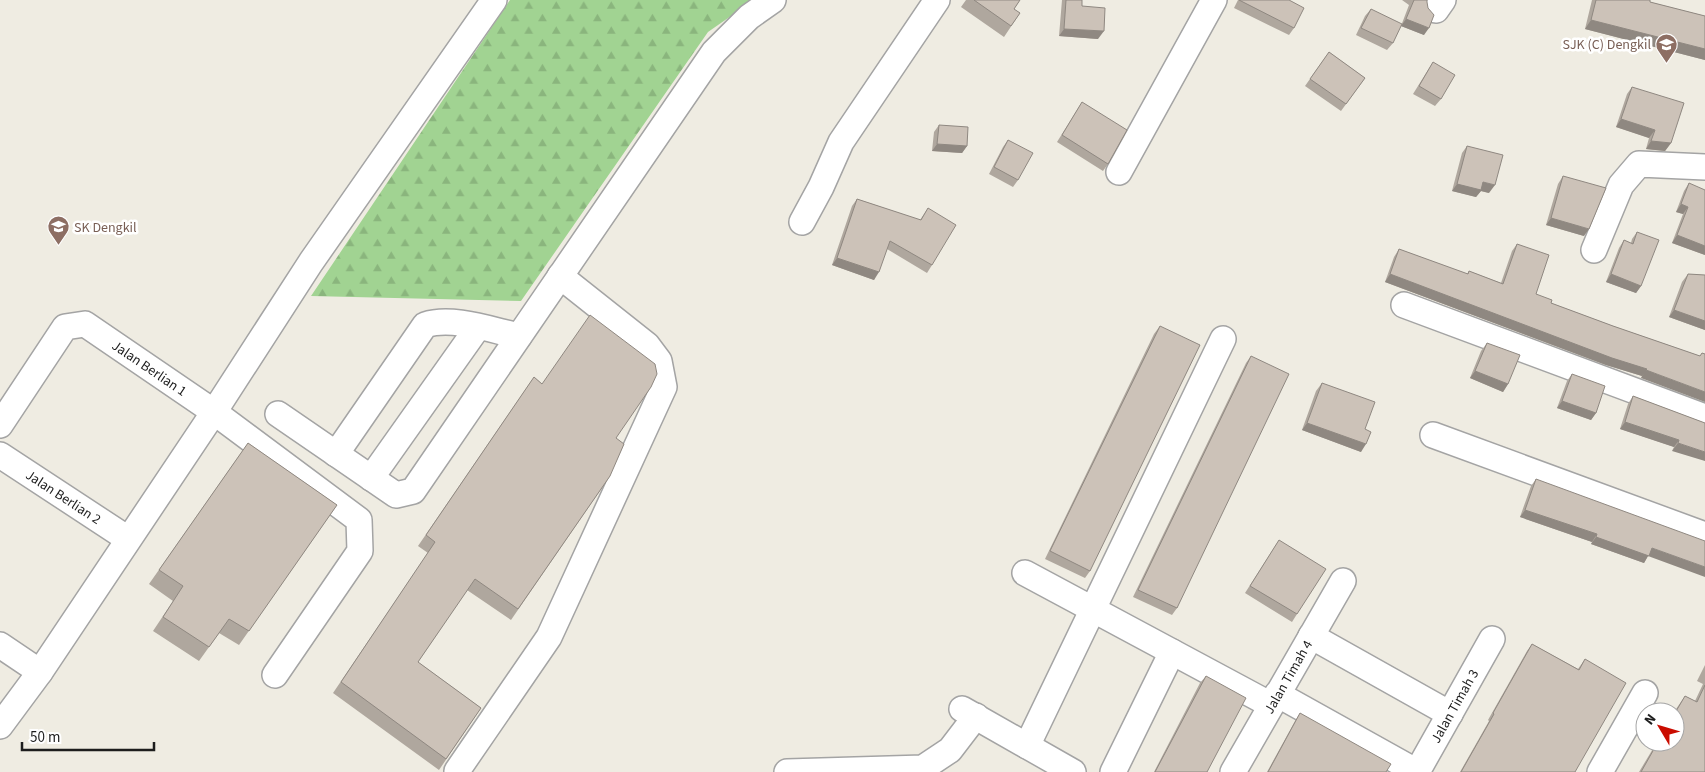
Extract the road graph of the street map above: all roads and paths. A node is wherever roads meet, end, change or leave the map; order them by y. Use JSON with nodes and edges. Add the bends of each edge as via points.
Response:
{"nodes":[{"id":1,"x":494,"y":0,"type":"edge"},
{"id":2,"x":773,"y":0,"type":"edge"},
{"id":3,"x":937,"y":0,"type":"edge"},
{"id":4,"x":1214,"y":0,"type":"edge"},
{"id":5,"x":1705,"y":167,"type":"edge"},
{"id":6,"x":1119,"y":172,"type":"dead end"},
{"id":7,"x":802,"y":222,"type":"dead end"},
{"id":8,"x":1594,"y":250,"type":"dead end"},
{"id":9,"x":560,"y":276,"type":"junction"},
{"id":10,"x":1404,"y":305,"type":"dead end"},
{"id":11,"x":478,"y":327,"type":"junction"},
{"id":12,"x":519,"y":336,"type":"junction"},
{"id":13,"x":1223,"y":339,"type":"dead end"},
{"id":14,"x":214,"y":412,"type":"junction"},
{"id":15,"x":278,"y":414,"type":"dead end"},
{"id":16,"x":1705,"y":417,"type":"edge"},
{"id":17,"x":0,"y":425,"type":"edge"},
{"id":18,"x":1433,"y":435,"type":"dead end"},
{"id":19,"x":336,"y":454,"type":"junction"},
{"id":20,"x":0,"y":455,"type":"edge"},
{"id":21,"x":371,"y":478,"type":"junction"},
{"id":22,"x":1705,"y":535,"type":"edge"},
{"id":23,"x":128,"y":539,"type":"junction"},
{"id":24,"x":1025,"y":573,"type":"dead end"},
{"id":25,"x":1343,"y":581,"type":"dead end"},
{"id":26,"x":1093,"y":608,"type":"junction"},
{"id":27,"x":1311,"y":636,"type":"junction"},
{"id":28,"x":1492,"y":639,"type":"dead end"},
{"id":29,"x":0,"y":645,"type":"edge"},
{"id":30,"x":1172,"y":652,"type":"junction"},
{"id":31,"x":40,"y":672,"type":"junction"},
{"id":32,"x":275,"y":675,"type":"dead end"},
{"id":33,"x":1645,"y":693,"type":"dead end"},
{"id":34,"x":1274,"y":700,"type":"junction"},
{"id":35,"x":1450,"y":714,"type":"junction"},
{"id":36,"x":0,"y":726,"type":"edge"},
{"id":37,"x":1027,"y":746,"type":"junction"},
{"id":38,"x":457,"y":771,"type":"dead end"},
{"id":39,"x":787,"y":772,"type":"edge"},
{"id":40,"x":1073,"y":772,"type":"edge"},
{"id":41,"x":1113,"y":772,"type":"edge"},
{"id":42,"x":1233,"y":772,"type":"edge"},
{"id":43,"x":1417,"y":772,"type":"edge"},
{"id":44,"x":1600,"y":772,"type":"edge"}],
"edges":[{"from":1,"to":14,"type":"street","via":[[311,262]]},
{"from":2,"to":9,"type":"street","via":[[749,17],[714,52]]},
{"from":3,"to":7,"type":"street","via":[[841,142],[822,187]]},
{"from":4,"to":6,"type":"street"},
{"from":5,"to":8,"type":"street","via":[[1639,164],[1621,185]]},
{"from":9,"to":12,"type":"street"},
{"from":9,"to":38,"type":"street","via":[[647,345],[659,361],[664,386],[549,637]]},
{"from":10,"to":16,"type":"street"},
{"from":11,"to":12,"type":"street"},
{"from":11,"to":19,"type":"street","via":[[436,321],[425,325]]},
{"from":11,"to":21,"type":"street"},
{"from":12,"to":21,"type":"street","via":[[413,491],[396,495]]},
{"from":13,"to":26,"type":"street"},
{"from":14,"to":17,"type":"street","name":"Jalan Berlian 1","via":[[85,324],[65,327]]},
{"from":14,"to":23,"type":"street"},
{"from":14,"to":32,"type":"street","name":"Jalan Berlian 1","via":[[359,520],[360,551]]},
{"from":15,"to":19,"type":"street"},
{"from":18,"to":22,"type":"street"},
{"from":19,"to":21,"type":"street"},
{"from":20,"to":23,"type":"street","name":"Jalan Berlian 2"},
{"from":23,"to":31,"type":"street"},
{"from":24,"to":26,"type":"street"},
{"from":25,"to":27,"type":"street","name":"Jalan Timah 4"},
{"from":26,"to":30,"type":"street"},
{"from":26,"to":37,"type":"street"},
{"from":27,"to":34,"type":"street","name":"Jalan Timah 4"},
{"from":27,"to":35,"type":"street"},
{"from":28,"to":35,"type":"street","name":"Jalan Timah 3"},
{"from":29,"to":31,"type":"street"},
{"from":30,"to":34,"type":"street"},
{"from":30,"to":41,"type":"street"},
{"from":31,"to":36,"type":"street"},
{"from":33,"to":44,"type":"street"},
{"from":34,"to":42,"type":"street","name":"Jalan Timah 4"},
{"from":34,"to":43,"type":"street"},
{"from":35,"to":43,"type":"street","name":"Jalan Timah 3"},
{"from":37,"to":39,"type":"street","via":[[968,712],[950,750],[923,768]]},
{"from":37,"to":40,"type":"street"}]}
